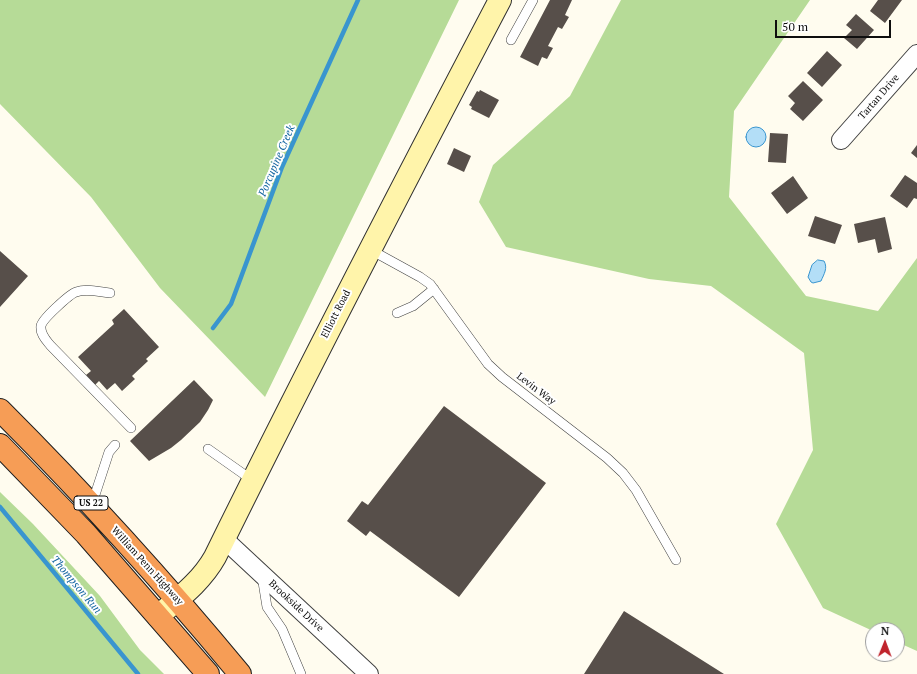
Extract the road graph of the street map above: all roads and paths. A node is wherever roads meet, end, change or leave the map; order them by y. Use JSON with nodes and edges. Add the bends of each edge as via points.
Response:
{"nodes":[{"id":1,"x":500,"y":0,"type":"edge"},
{"id":2,"x":533,"y":0,"type":"edge"},
{"id":3,"x":511,"y":40,"type":"dead end"},
{"id":4,"x":917,"y":54,"type":"edge"},
{"id":5,"x":841,"y":140,"type":"dead end"},
{"id":6,"x":369,"y":250,"type":"junction"},
{"id":7,"x":434,"y":289,"type":"junction"},
{"id":8,"x":110,"y":293,"type":"dead end"},
{"id":9,"x":398,"y":313,"type":"dead end"},
{"id":10,"x":0,"y":410,"type":"edge"},
{"id":11,"x":131,"y":428,"type":"dead end"},
{"id":12,"x":115,"y":445,"type":"dead end"},
{"id":13,"x":0,"y":446,"type":"edge"},
{"id":14,"x":208,"y":449,"type":"dead end"},
{"id":15,"x":252,"y":480,"type":"junction"},
{"id":16,"x":92,"y":504,"type":"junction"},
{"id":17,"x":224,"y":539,"type":"junction"},
{"id":18,"x":676,"y":560,"type":"dead end"},
{"id":19,"x":262,"y":574,"type":"junction"},
{"id":20,"x":177,"y":599,"type":"junction"},
{"id":21,"x":158,"y":616,"type":"junction"},
{"id":22,"x":208,"y":674,"type":"edge"},
{"id":23,"x":240,"y":674,"type":"edge"},
{"id":24,"x":301,"y":674,"type":"edge"},
{"id":25,"x":369,"y":674,"type":"edge"}],
"edges":[{"from":1,"to":6,"type":"street","name":"Elliott Road"},
{"from":2,"to":3,"type":"lane"},
{"from":4,"to":5,"type":"street","name":"Tartan Drive"},
{"from":6,"to":7,"type":"lane","name":"Levin Way","via":[[420,277]]},
{"from":6,"to":15,"type":"street","name":"Elliott Road"},
{"from":7,"to":9,"type":"lane","via":[[413,306]]},
{"from":7,"to":18,"type":"lane","name":"Levin Way","via":[[488,364],[607,458],[622,473],[636,490]]},
{"from":8,"to":11,"type":"lane","via":[[89,290],[74,292],[46,317],[41,326],[42,335]]},
{"from":10,"to":16,"type":"highway","name":"William Penn Highway","number":"US 22"},
{"from":12,"to":16,"type":"lane","via":[[109,452]]},
{"from":13,"to":21,"type":"highway","number":"US 22","via":[[86,534]]},
{"from":14,"to":15,"type":"lane"},
{"from":15,"to":17,"type":"street","name":"Elliott Road"},
{"from":16,"to":20,"type":"highway","name":"William Penn Highway","number":"US 22"},
{"from":17,"to":19,"type":"street","name":"Brookside Drive"},
{"from":17,"to":20,"type":"street","name":"Elliott Road","via":[[203,575]]},
{"from":19,"to":24,"type":"lane","via":[[267,607],[282,630]]},
{"from":19,"to":25,"type":"street","name":"Brookside Drive"},
{"from":20,"to":21,"type":"street","name":"Elliott Road"},
{"from":20,"to":23,"type":"highway","name":"William Penn Highway","number":"US 22"},
{"from":21,"to":22,"type":"highway","number":"US 22"}]}
